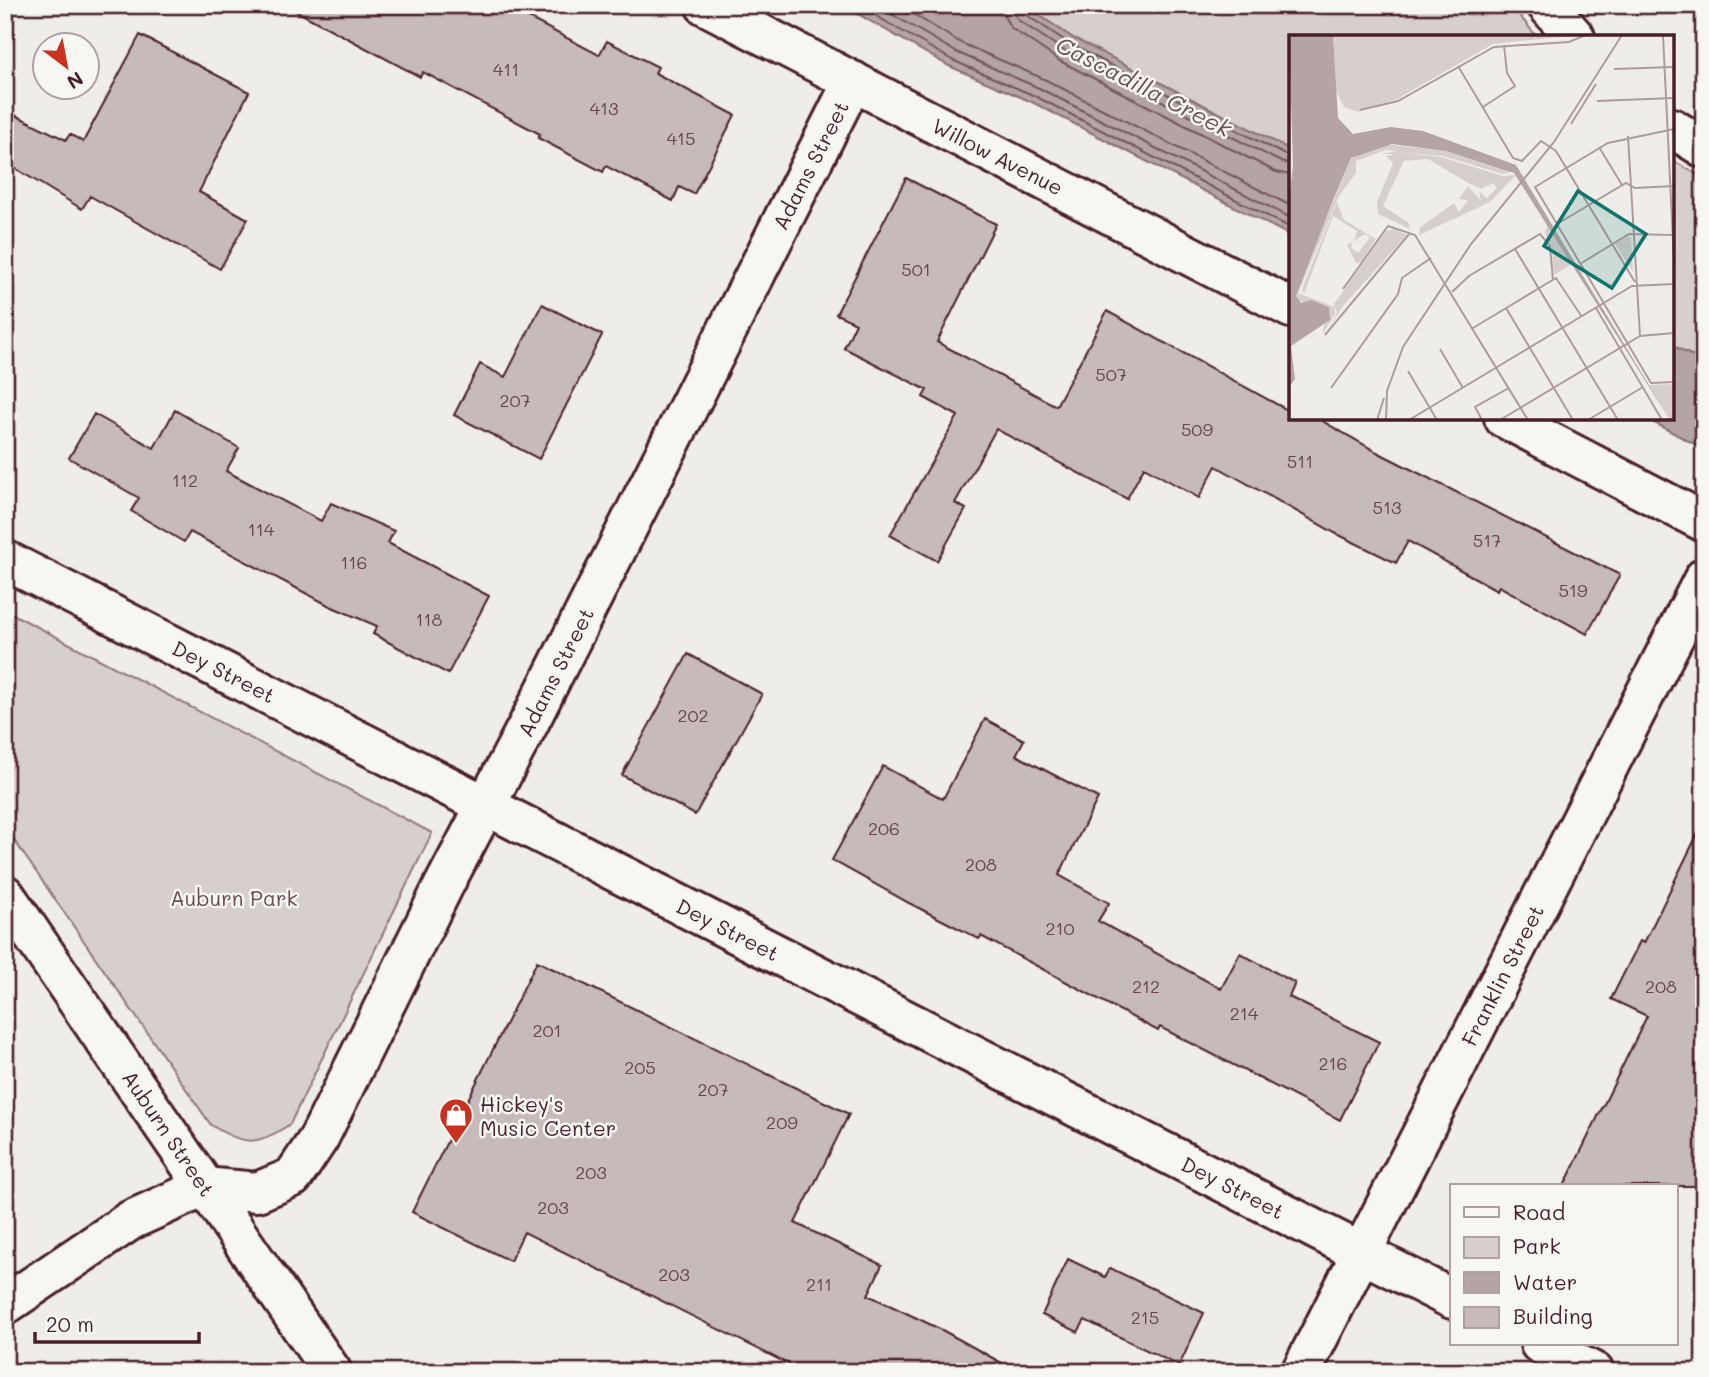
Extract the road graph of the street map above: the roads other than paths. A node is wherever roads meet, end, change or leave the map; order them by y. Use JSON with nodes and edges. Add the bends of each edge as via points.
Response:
{"nodes":[{"id":1,"x":705,"y":5,"type":"edge"},
{"id":2,"x":1547,"y":5,"type":"edge"},
{"id":3,"x":1572,"y":35,"type":"edge"},
{"id":4,"x":853,"y":81,"type":"junction"},
{"id":5,"x":1674,"y":129,"type":"edge"},
{"id":6,"x":1704,"y":148,"type":"edge"},
{"id":7,"x":1289,"y":307,"type":"edge"},
{"id":8,"x":1508,"y":420,"type":"edge"},
{"id":9,"x":1704,"y":522,"type":"edge"},
{"id":10,"x":5,"y":560,"type":"edge"},
{"id":11,"x":1704,"y":578,"type":"edge"},
{"id":12,"x":487,"y":806,"type":"junction"},
{"id":13,"x":5,"y":894,"type":"edge"},
{"id":14,"x":204,"y":1187,"type":"junction"},
{"id":15,"x":1361,"y":1253,"type":"junction"},
{"id":16,"x":1450,"y":1298,"type":"edge"},
{"id":17,"x":5,"y":1305,"type":"edge"},
{"id":18,"x":1544,"y":1346,"type":"edge"},
{"id":19,"x":332,"y":1372,"type":"edge"},
{"id":20,"x":1301,"y":1372,"type":"edge"},
{"id":21,"x":1594,"y":1372,"type":"edge"}],
"edges":[{"from":1,"to":4,"type":"street","name":"Willow Avenue"},
{"from":2,"to":3,"type":"street"},
{"from":4,"to":7,"type":"street","name":"Willow Avenue"},
{"from":4,"to":12,"type":"street","name":"Adams Street"},
{"from":5,"to":6,"type":"street"},
{"from":8,"to":9,"type":"street"},
{"from":10,"to":12,"type":"street","name":"Dey Street"},
{"from":11,"to":15,"type":"street","name":"Franklin Street"},
{"from":12,"to":14,"type":"street","name":"Adams Street","via":[[319,1138],[293,1177],[257,1192]]},
{"from":12,"to":15,"type":"street","name":"Dey Street"},
{"from":13,"to":14,"type":"street","name":"Auburn Street"},
{"from":14,"to":17,"type":"street","via":[[131,1220]]},
{"from":14,"to":19,"type":"street","name":"Auburn Street"},
{"from":15,"to":16,"type":"street","name":"Dey Street"},
{"from":15,"to":20,"type":"street","name":"Franklin Street"},
{"from":18,"to":21,"type":"street"}]}
